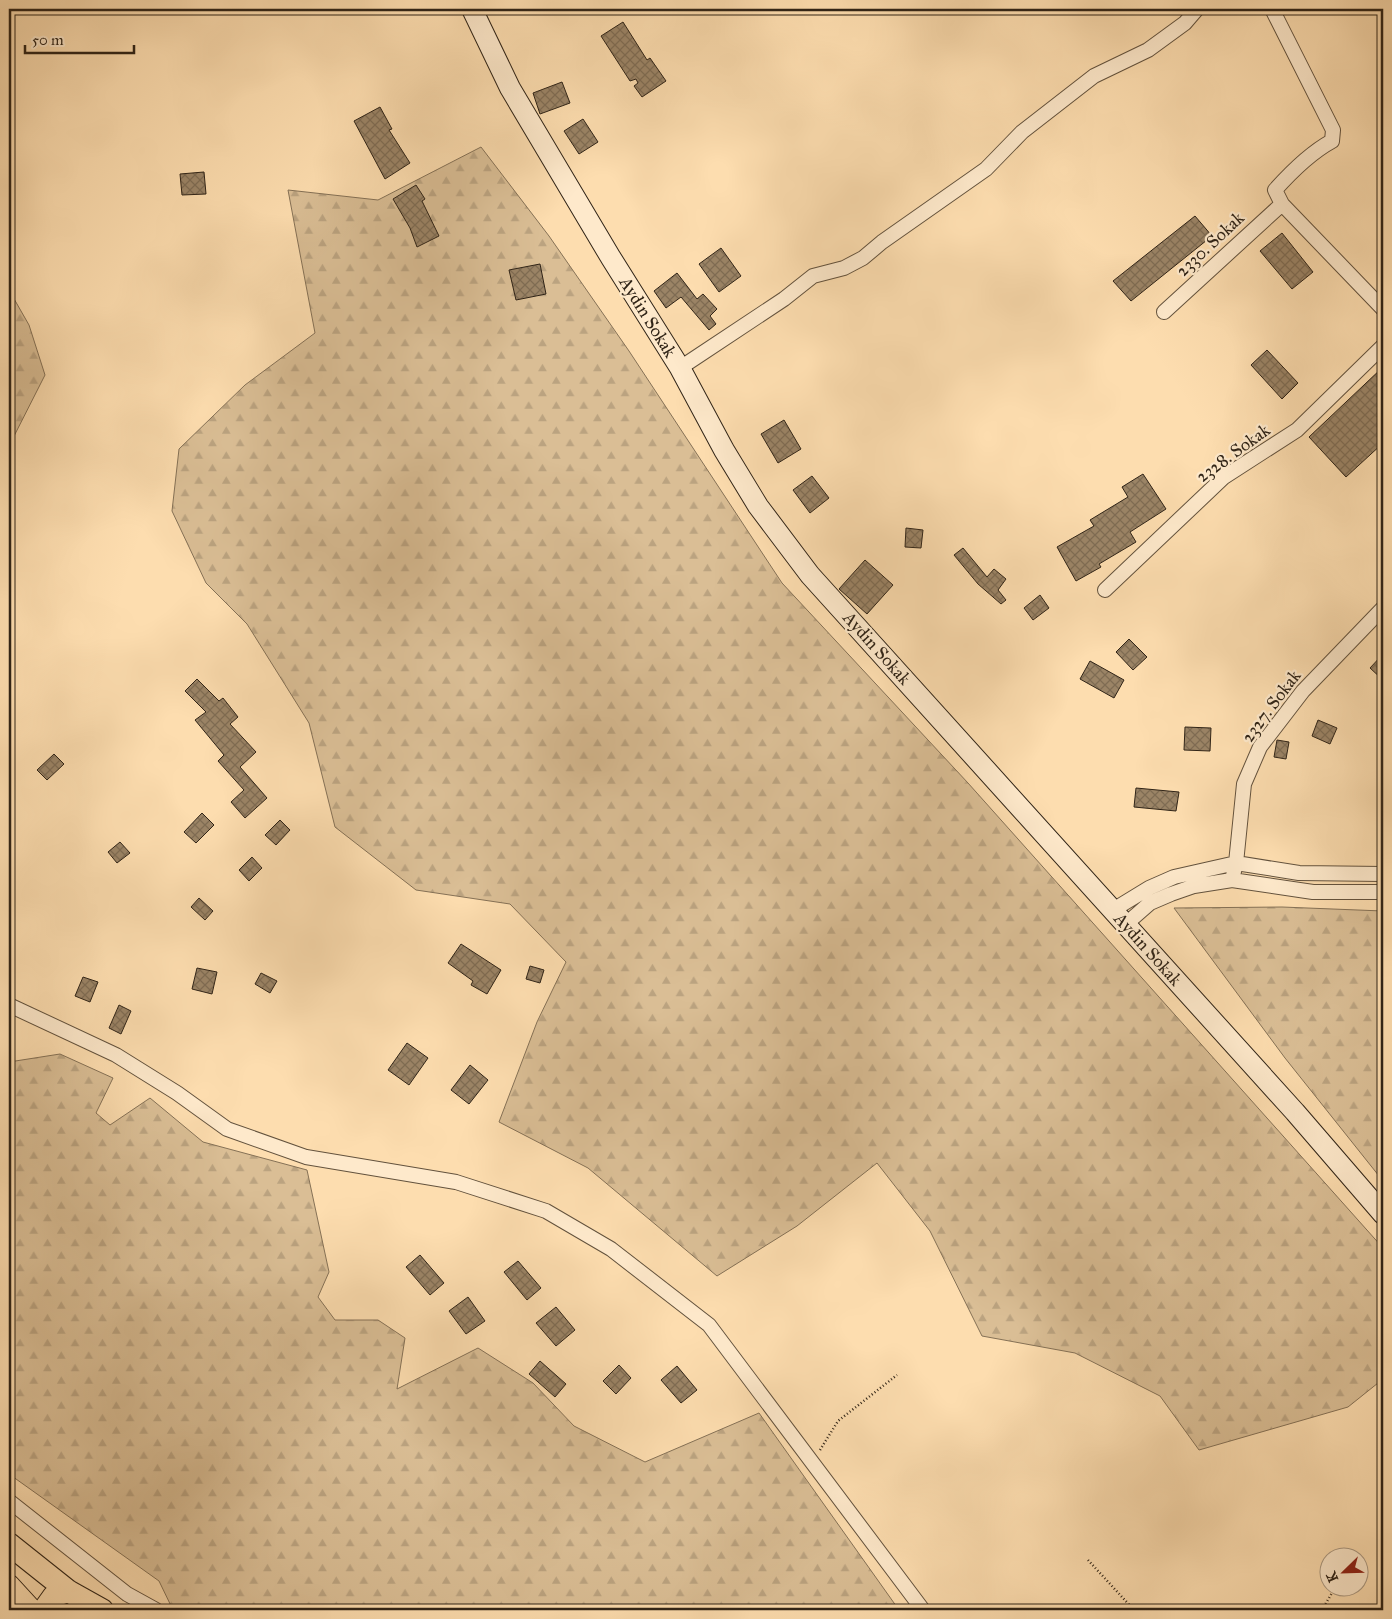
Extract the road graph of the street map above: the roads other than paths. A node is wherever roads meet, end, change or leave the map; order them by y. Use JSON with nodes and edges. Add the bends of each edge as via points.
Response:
{"nodes":[{"id":1,"x":472,"y":9,"type":"edge"},
{"id":2,"x":1197,"y":9,"type":"edge"},
{"id":3,"x":1272,"y":9,"type":"edge"},
{"id":4,"x":1282,"y":204,"type":"junction"},
{"id":5,"x":1383,"y":309,"type":"edge"},
{"id":6,"x":1164,"y":312,"type":"dead end"},
{"id":7,"x":1383,"y":346,"type":"edge"},
{"id":8,"x":680,"y":368,"type":"junction"},
{"id":9,"x":1105,"y":590,"type":"dead end"},
{"id":10,"x":1383,"y":608,"type":"edge"},
{"id":11,"x":1236,"y":863,"type":"junction"},
{"id":12,"x":1383,"y":874,"type":"edge"},
{"id":13,"x":1232,"y":880,"type":"junction"},
{"id":14,"x":1383,"y":892,"type":"edge"},
{"id":15,"x":1120,"y":917,"type":"junction"},
{"id":16,"x":9,"y":1005,"type":"edge"},
{"id":17,"x":1383,"y":1214,"type":"edge"},
{"id":18,"x":9,"y":1501,"type":"edge"},
{"id":19,"x":9,"y":1544,"type":"edge"},
{"id":20,"x":68,"y":1591,"type":"junction"},
{"id":21,"x":98,"y":1609,"type":"edge"},
{"id":22,"x":44,"y":1610,"type":"edge"},
{"id":23,"x":156,"y":1610,"type":"edge"},
{"id":24,"x":923,"y":1610,"type":"edge"}],
"edges":[{"from":1,"to":8,"type":"street","name":"Aydin Sokak","via":[[510,88],[548,155]]},
{"from":2,"to":8,"type":"street","via":[[1185,23],[1148,50],[1094,76],[1022,132],[986,169],[863,258],[844,268],[814,276]]},
{"from":3,"to":4,"type":"street","via":[[1333,130],[1332,141],[1311,154],[1275,190]]},
{"from":4,"to":5,"type":"street"},
{"from":4,"to":6,"type":"street","name":"2330. Sokak"},
{"from":7,"to":9,"type":"street","name":"2328. Sokak","via":[[1297,430],[1224,477]]},
{"from":8,"to":15,"type":"street","name":"Aydin Sokak","via":[[758,506],[810,575]]},
{"from":10,"to":11,"type":"street","name":"2327. Sokak","via":[[1303,691],[1260,747],[1244,784]]},
{"from":11,"to":12,"type":"street","via":[[1299,873]]},
{"from":11,"to":13,"type":"street","name":"2327. Sokak"},
{"from":11,"to":15,"type":"street","via":[[1174,877],[1149,888]]},
{"from":13,"to":14,"type":"street","via":[[1313,892]]},
{"from":13,"to":15,"type":"street","via":[[1194,886]]},
{"from":15,"to":17,"type":"street","name":"Aydin Sokak"},
{"from":16,"to":24,"type":"street","via":[[116,1055],[178,1093],[227,1129],[306,1157],[456,1182],[546,1212],[611,1248],[709,1325]]},
{"from":18,"to":23,"type":"street","via":[[127,1594]]},
{"from":19,"to":20,"type":"main road"},
{"from":20,"to":21,"type":"main road"},
{"from":20,"to":22,"type":"main road","via":[[54,1596]]}]}
